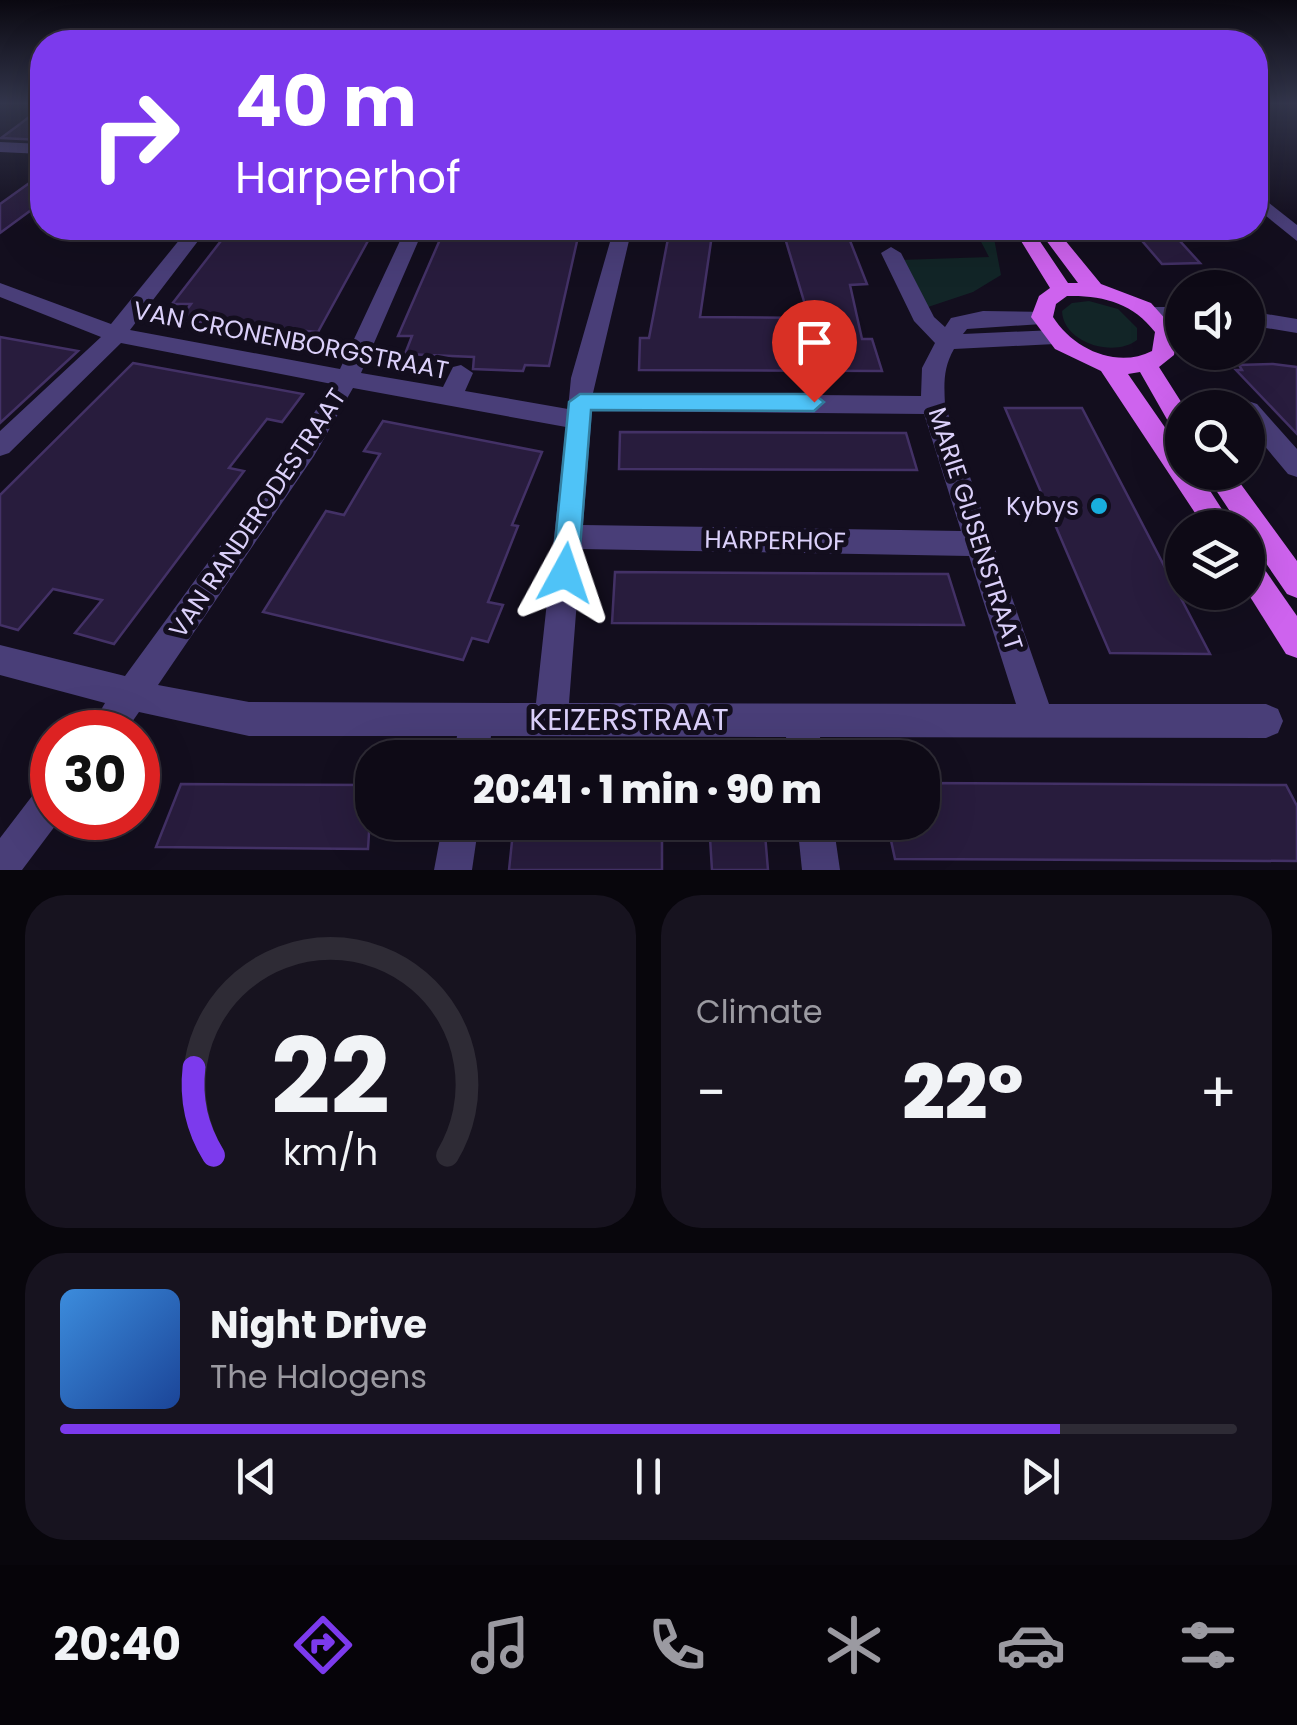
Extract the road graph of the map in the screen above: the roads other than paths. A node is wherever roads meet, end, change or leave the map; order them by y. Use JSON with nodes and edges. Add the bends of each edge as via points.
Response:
{"nodes":[{"id":1,"x":0,"y":148,"type":"edge"},
{"id":2,"x":30,"y":148,"type":"edge"},
{"id":3,"x":1268,"y":208,"type":"edge"},
{"id":4,"x":1297,"y":235,"type":"edge"},
{"id":5,"x":190,"y":240,"type":"edge"},
{"id":6,"x":410,"y":240,"type":"edge"},
{"id":7,"x":619,"y":240,"type":"edge"},
{"id":8,"x":1030,"y":240,"type":"edge"},
{"id":9,"x":1055,"y":240,"type":"edge"},
{"id":10,"x":891,"y":253,"type":"dead end"},
{"id":11,"x":1094,"y":289,"type":"junction"},
{"id":12,"x":0,"y":290,"type":"edge"},
{"id":13,"x":1062,"y":290,"type":"junction"},
{"id":14,"x":1042,"y":317,"type":"junction"},
{"id":15,"x":1265,"y":321,"type":"edge"},
{"id":16,"x":1165,"y":324,"type":"edge"},
{"id":17,"x":1295,"y":326,"type":"edge"},
{"id":18,"x":1265,"y":327,"type":"edge"},
{"id":19,"x":116,"y":334,"type":"junction"},
{"id":20,"x":1055,"y":337,"type":"junction"},
{"id":21,"x":948,"y":342,"type":"junction"},
{"id":22,"x":1165,"y":350,"type":"edge"},
{"id":23,"x":1109,"y":364,"type":"junction"},
{"id":24,"x":1146,"y":364,"type":"junction"},
{"id":25,"x":461,"y":372,"type":"dead end"},
{"id":26,"x":346,"y":381,"type":"junction"},
{"id":27,"x":1165,"y":395,"type":"edge"},
{"id":28,"x":450,"y":398,"type":"junction"},
{"id":29,"x":933,"y":405,"type":"junction"},
{"id":30,"x":580,"y":411,"type":"junction"},
{"id":31,"x":1265,"y":432,"type":"edge"},
{"id":32,"x":0,"y":446,"type":"edge"},
{"id":33,"x":1165,"y":446,"type":"edge"},
{"id":34,"x":1297,"y":467,"type":"edge"},
{"id":35,"x":1230,"y":490,"type":"edge"},
{"id":36,"x":568,"y":537,"type":"junction"},
{"id":37,"x":981,"y":544,"type":"junction"},
{"id":38,"x":1297,"y":586,"type":"edge"},
{"id":39,"x":1265,"y":595,"type":"edge"},
{"id":40,"x":1297,"y":643,"type":"edge"},
{"id":41,"x":0,"y":660,"type":"edge"},
{"id":42,"x":134,"y":694,"type":"junction"},
{"id":43,"x":122,"y":710,"type":"edge"},
{"id":44,"x":1037,"y":718,"type":"junction"},
{"id":45,"x":477,"y":719,"type":"junction"},
{"id":46,"x":551,"y":719,"type":"junction"},
{"id":47,"x":800,"y":720,"type":"junction"},
{"id":48,"x":1266,"y":721,"type":"dead end"},
{"id":49,"x":474,"y":740,"type":"edge"},
{"id":50,"x":803,"y":740,"type":"edge"},
{"id":51,"x":30,"y":829,"type":"edge"},
{"id":52,"x":458,"y":840,"type":"edge"},
{"id":53,"x":817,"y":840,"type":"edge"},
{"id":54,"x":0,"y":868,"type":"edge"},
{"id":55,"x":453,"y":870,"type":"edge"},
{"id":56,"x":821,"y":870,"type":"edge"}],
"edges":[{"from":1,"to":2,"type":"street"},
{"from":3,"to":4,"type":"street"},
{"from":5,"to":19,"type":"street"},
{"from":6,"to":26,"type":"street","name":"VAN RANDERODESTRAAT"},
{"from":7,"to":30,"type":"street"},
{"from":8,"to":13,"type":"main road"},
{"from":9,"to":11,"type":"main road"},
{"from":10,"to":21,"type":"street","via":[[925,321]]},
{"from":11,"to":13,"type":"main road"},
{"from":11,"to":16,"type":"main road","via":[[1119,295]]},
{"from":12,"to":19,"type":"street","name":"VAN CRONENBORGSTRAAT"},
{"from":13,"to":14,"type":"main road","via":[[1046,301]]},
{"from":14,"to":20,"type":"main road"},
{"from":14,"to":21,"type":"street","via":[[959,324]]},
{"from":15,"to":17,"type":"street"},
{"from":17,"to":18,"type":"street"},
{"from":19,"to":26,"type":"street","name":"VAN CRONENBORGSTRAAT","via":[[226,348]]},
{"from":19,"to":32,"type":"street"},
{"from":20,"to":21,"type":"street"},
{"from":20,"to":23,"type":"main road"},
{"from":21,"to":29,"type":"street","name":"MARIE GIJSENSTRAAT","via":[[934,357]]},
{"from":22,"to":24,"type":"main road"},
{"from":23,"to":24,"type":"main road"},
{"from":23,"to":33,"type":"main road"},
{"from":24,"to":27,"type":"main road"},
{"from":25,"to":28,"type":"street"},
{"from":26,"to":28,"type":"street","name":"VAN CRONENBORGSTRAAT"},
{"from":26,"to":42,"type":"street","name":"VAN RANDERODESTRAAT"},
{"from":28,"to":30,"type":"street","name":"VAN CRONENBORGSTRAAT"},
{"from":29,"to":30,"type":"street"},
{"from":29,"to":37,"type":"street","name":"MARIE GIJSENSTRAAT"},
{"from":30,"to":36,"type":"street"},
{"from":31,"to":34,"type":"street"},
{"from":35,"to":38,"type":"main road"},
{"from":36,"to":37,"type":"street","name":"HARPERHOF"},
{"from":36,"to":46,"type":"street"},
{"from":37,"to":44,"type":"street","name":"MARIE GIJSENSTRAAT"},
{"from":39,"to":40,"type":"main road"},
{"from":41,"to":42,"type":"street","name":"KEIZERSTRAAT"},
{"from":42,"to":43,"type":"street","name":"VAN RANDERODESTRAAT"},
{"from":42,"to":45,"type":"street","name":"KEIZERSTRAAT","via":[[249,719]]},
{"from":44,"to":47,"type":"street","name":"KEIZERSTRAAT"},
{"from":44,"to":48,"type":"street","name":"KEIZERSTRAAT"},
{"from":45,"to":46,"type":"street","name":"KEIZERSTRAAT"},
{"from":45,"to":49,"type":"street"},
{"from":46,"to":47,"type":"street","name":"KEIZERSTRAAT"},
{"from":47,"to":50,"type":"street"},
{"from":51,"to":54,"type":"street"},
{"from":52,"to":55,"type":"street"},
{"from":53,"to":56,"type":"street"}]}
